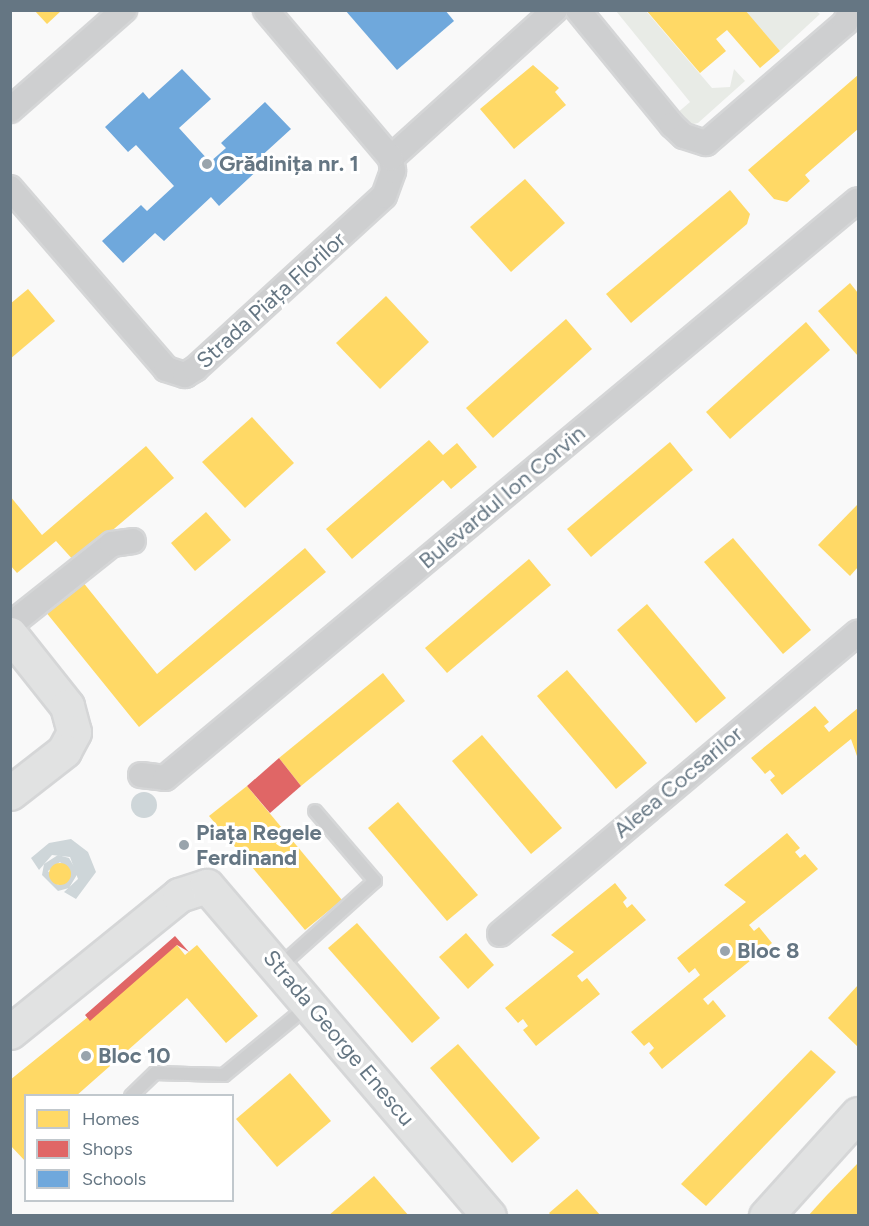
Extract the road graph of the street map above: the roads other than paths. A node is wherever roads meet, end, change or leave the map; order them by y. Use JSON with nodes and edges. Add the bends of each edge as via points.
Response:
{"nodes":[{"id":1,"x":124,"y":10,"type":"edge"},
{"id":2,"x":266,"y":10,"type":"edge"},
{"id":3,"x":555,"y":10,"type":"edge"},
{"id":4,"x":578,"y":10,"type":"edge"},
{"id":5,"x":851,"y":10,"type":"edge"},
{"id":6,"x":10,"y":110,"type":"edge"},
{"id":7,"x":391,"y":158,"type":"junction"},
{"id":8,"x":10,"y":188,"type":"edge"},
{"id":9,"x":858,"y":200,"type":"edge"},
{"id":10,"x":133,"y":540,"type":"dead end"},
{"id":11,"x":10,"y":625,"type":"edge"},
{"id":12,"x":858,"y":633,"type":"edge"},
{"id":13,"x":10,"y":634,"type":"edge"},
{"id":14,"x":141,"y":775,"type":"dead end"},
{"id":15,"x":10,"y":793,"type":"edge"},
{"id":16,"x":315,"y":811,"type":"dead end"},
{"id":17,"x":500,"y":934,"type":"dead end"},
{"id":18,"x":279,"y":967,"type":"junction"},
{"id":19,"x":310,"y":1004,"type":"junction"},
{"id":20,"x":10,"y":1032,"type":"edge"},
{"id":21,"x":132,"y":1094,"type":"edge"},
{"id":22,"x":858,"y":1114,"type":"edge"},
{"id":23,"x":489,"y":1215,"type":"edge"},
{"id":24,"x":766,"y":1215,"type":"edge"}],
"edges":[{"from":1,"to":6,"type":"street"},
{"from":2,"to":7,"type":"street"},
{"from":3,"to":7,"type":"street"},
{"from":4,"to":5,"type":"street","via":[[672,125],[684,136],[706,143],[845,23]]},
{"from":7,"to":8,"type":"street","name":"Strada Piața Florilor","via":[[384,196],[185,375],[166,369],[142,345]]},
{"from":9,"to":14,"type":"street","name":"Bulevardul Ion Corvin","via":[[165,778]]},
{"from":10,"to":11,"type":"street","via":[[112,544]]},
{"from":12,"to":17,"type":"street","name":"Aleea Cocsarilor"},
{"from":13,"to":15,"type":"street","via":[[73,719],[64,751]]},
{"from":16,"to":18,"type":"lane","via":[[375,881]]},
{"from":18,"to":19,"type":"street","name":"Strada George Enescu"},
{"from":18,"to":20,"type":"street","name":"Strada George Enescu","via":[[214,890],[199,884],[178,895]]},
{"from":19,"to":21,"type":"lane","via":[[225,1074],[154,1073]]},
{"from":19,"to":23,"type":"street","name":"Strada George Enescu"},
{"from":22,"to":24,"type":"street"}]}
